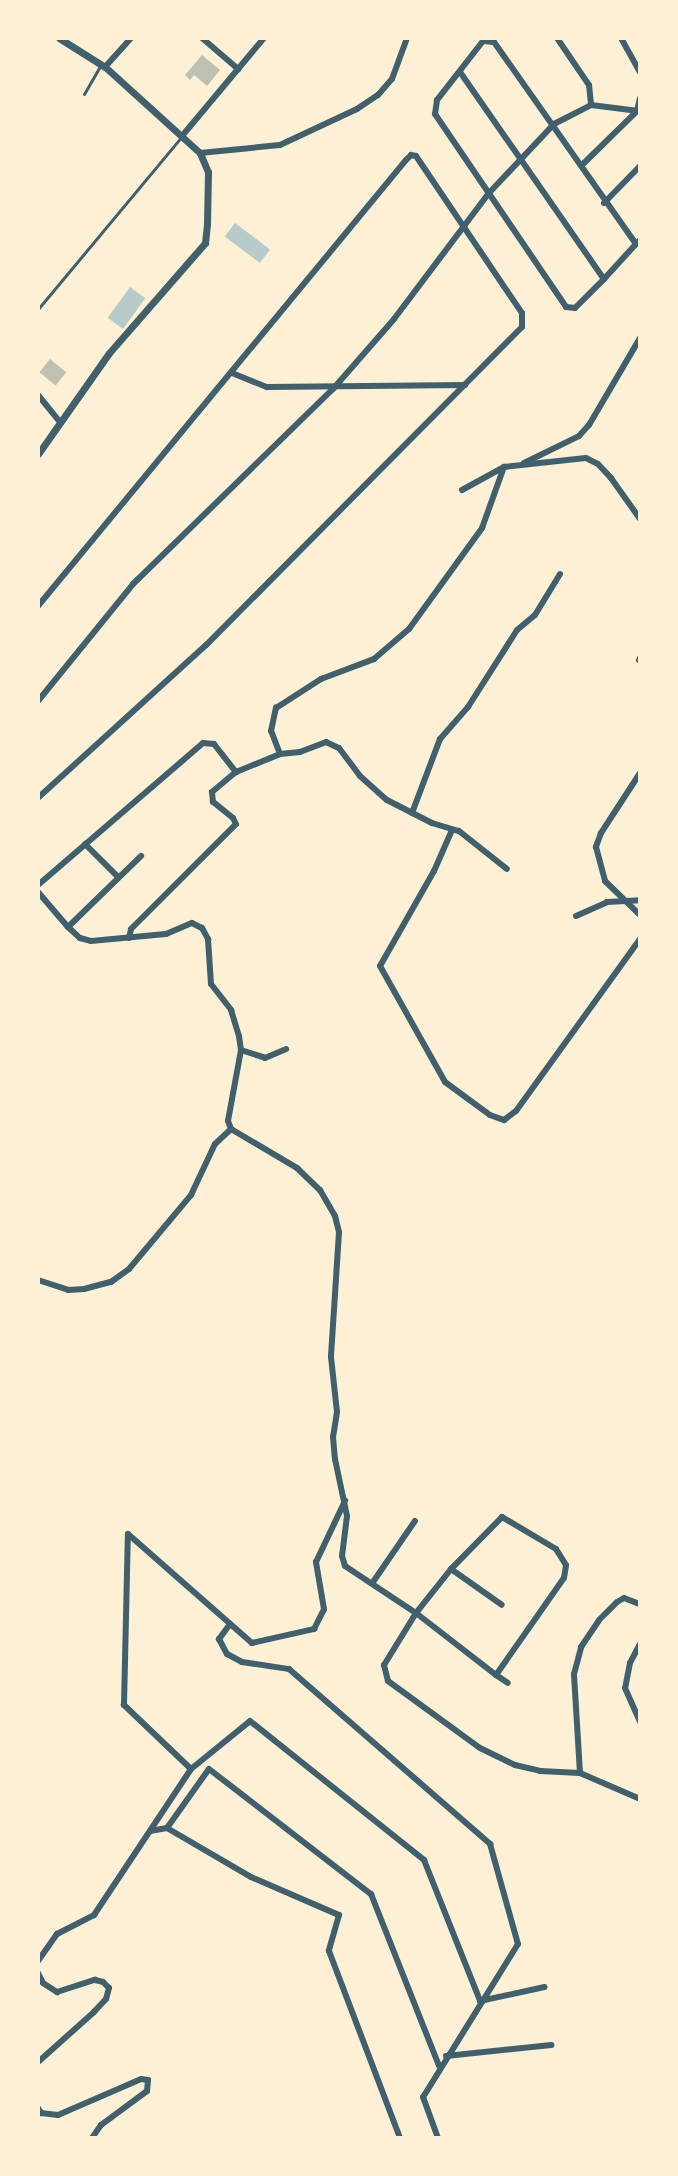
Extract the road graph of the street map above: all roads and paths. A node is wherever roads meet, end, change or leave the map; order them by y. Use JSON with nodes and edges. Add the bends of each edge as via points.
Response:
{"nodes":[{"id":1,"x":59,"y":38,"type":"edge"},
{"id":2,"x":131,"y":38,"type":"edge"},
{"id":3,"x":202,"y":38,"type":"edge"},
{"id":4,"x":264,"y":38,"type":"edge"},
{"id":5,"x":407,"y":38,"type":"edge"},
{"id":6,"x":557,"y":38,"type":"edge"},
{"id":7,"x":621,"y":38,"type":"edge"},
{"id":8,"x":490,"y":39,"type":"edge"},
{"id":9,"x":103,"y":66,"type":"junction"},
{"id":10,"x":238,"y":69,"type":"junction"},
{"id":11,"x":460,"y":72,"type":"junction"},
{"id":12,"x":640,"y":72,"type":"edge"},
{"id":13,"x":84,"y":94,"type":"dead end"},
{"id":14,"x":640,"y":98,"type":"edge"},
{"id":15,"x":591,"y":105,"type":"junction"},
{"id":16,"x":639,"y":111,"type":"edge"},
{"id":17,"x":554,"y":124,"type":"junction"},
{"id":18,"x":182,"y":136,"type":"junction"},
{"id":19,"x":200,"y":153,"type":"junction"},
{"id":20,"x":522,"y":159,"type":"junction"},
{"id":21,"x":582,"y":165,"type":"junction"},
{"id":22,"x":640,"y":166,"type":"edge"},
{"id":23,"x":489,"y":193,"type":"junction"},
{"id":24,"x":604,"y":203,"type":"junction"},
{"id":25,"x":462,"y":225,"type":"junction"},
{"id":26,"x":638,"y":242,"type":"edge"},
{"id":27,"x":604,"y":279,"type":"junction"},
{"id":28,"x":38,"y":309,"type":"edge"},
{"id":29,"x":640,"y":338,"type":"edge"},
{"id":30,"x":232,"y":373,"type":"junction"},
{"id":31,"x":467,"y":385,"type":"junction"},
{"id":32,"x":333,"y":389,"type":"junction"},
{"id":33,"x":38,"y":395,"type":"edge"},
{"id":34,"x":61,"y":423,"type":"junction"},
{"id":35,"x":38,"y":454,"type":"edge"},
{"id":36,"x":521,"y":465,"type":"junction"},
{"id":37,"x":504,"y":467,"type":"junction"},
{"id":38,"x":462,"y":490,"type":"dead end"},
{"id":39,"x":640,"y":519,"type":"edge"},
{"id":40,"x":560,"y":574,"type":"dead end"},
{"id":41,"x":38,"y":606,"type":"edge"},
{"id":42,"x":38,"y":701,"type":"edge"},
{"id":43,"x":280,"y":754,"type":"junction"},
{"id":44,"x":236,"y":772,"type":"junction"},
{"id":45,"x":640,"y":773,"type":"edge"},
{"id":46,"x":38,"y":798,"type":"edge"},
{"id":47,"x":412,"y":813,"type":"junction"},
{"id":48,"x":452,"y":830,"type":"junction"},
{"id":49,"x":85,"y":844,"type":"junction"},
{"id":50,"x":141,"y":856,"type":"dead end"},
{"id":51,"x":507,"y":869,"type":"dead end"},
{"id":52,"x":118,"y":877,"type":"junction"},
{"id":53,"x":38,"y":885,"type":"edge"},
{"id":54,"x":38,"y":892,"type":"edge"},
{"id":55,"x":640,"y":900,"type":"edge"},
{"id":56,"x":631,"y":902,"type":"junction"},
{"id":57,"x":640,"y":915,"type":"edge"},
{"id":58,"x":576,"y":916,"type":"dead end"},
{"id":59,"x":68,"y":927,"type":"junction"},
{"id":60,"x":129,"y":938,"type":"junction"},
{"id":61,"x":640,"y":939,"type":"edge"},
{"id":62,"x":286,"y":1049,"type":"dead end"},
{"id":63,"x":241,"y":1050,"type":"junction"},
{"id":64,"x":231,"y":1129,"type":"junction"},
{"id":65,"x":38,"y":1280,"type":"edge"},
{"id":66,"x":345,"y":1501,"type":"junction"},
{"id":67,"x":415,"y":1521,"type":"dead end"},
{"id":68,"x":451,"y":1569,"type":"junction"},
{"id":69,"x":373,"y":1582,"type":"junction"},
{"id":70,"x":640,"y":1604,"type":"edge"},
{"id":71,"x":502,"y":1605,"type":"dead end"},
{"id":72,"x":416,"y":1613,"type":"junction"},
{"id":73,"x":230,"y":1624,"type":"junction"},
{"id":74,"x":640,"y":1644,"type":"edge"},
{"id":75,"x":496,"y":1675,"type":"junction"},
{"id":76,"x":508,"y":1683,"type":"dead end"},
{"id":77,"x":640,"y":1722,"type":"edge"},
{"id":78,"x":191,"y":1769,"type":"junction"},
{"id":79,"x":580,"y":1773,"type":"junction"},
{"id":80,"x":640,"y":1799,"type":"edge"},
{"id":81,"x":167,"y":1828,"type":"junction"},
{"id":82,"x":149,"y":1831,"type":"junction"},
{"id":83,"x":38,"y":1961,"type":"edge"},
{"id":84,"x":38,"y":1973,"type":"edge"},
{"id":85,"x":545,"y":1987,"type":"dead end"},
{"id":86,"x":480,"y":2001,"type":"junction"},
{"id":87,"x":551,"y":2045,"type":"dead end"},
{"id":88,"x":446,"y":2056,"type":"junction"},
{"id":89,"x":38,"y":2062,"type":"edge"},
{"id":90,"x":439,"y":2066,"type":"junction"},
{"id":91,"x":38,"y":2108,"type":"edge"},
{"id":92,"x":92,"y":2138,"type":"edge"},
{"id":93,"x":400,"y":2138,"type":"edge"},
{"id":94,"x":438,"y":2138,"type":"edge"}],
"edges":[{"from":1,"to":9,"type":"street"},
{"from":2,"to":9,"type":"street"},
{"from":3,"to":10,"type":"street"},
{"from":4,"to":10,"type":"street"},
{"from":5,"to":19,"type":"street","via":[[392,79],[357,109],[280,145]]},
{"from":6,"to":15,"type":"street","via":[[589,85]]},
{"from":7,"to":12,"type":"street"},
{"from":8,"to":11,"type":"street"},
{"from":8,"to":17,"type":"street"},
{"from":9,"to":13,"type":"lane"},
{"from":9,"to":18,"type":"street"},
{"from":10,"to":18,"type":"street"},
{"from":11,"to":20,"type":"street"},
{"from":11,"to":23,"type":"street","via":[[437,100],[435,114]]},
{"from":14,"to":16,"type":"street"},
{"from":15,"to":16,"type":"street"},
{"from":15,"to":17,"type":"street"},
{"from":16,"to":21,"type":"street"},
{"from":17,"to":20,"type":"street"},
{"from":17,"to":21,"type":"street"},
{"from":18,"to":19,"type":"street"},
{"from":18,"to":28,"type":"lane"},
{"from":19,"to":34,"type":"street","via":[[208,172],[205,243],[109,353]]},
{"from":20,"to":23,"type":"street"},
{"from":20,"to":27,"type":"street"},
{"from":21,"to":24,"type":"street"},
{"from":22,"to":24,"type":"street"},
{"from":23,"to":25,"type":"street"},
{"from":23,"to":27,"type":"street","via":[[566,307],[575,308]]},
{"from":24,"to":26,"type":"street"},
{"from":25,"to":30,"type":"street","via":[[416,156],[406,160]]},
{"from":25,"to":31,"type":"street","via":[[525,322]]},
{"from":25,"to":32,"type":"street","via":[[394,319]]},
{"from":26,"to":27,"type":"street"},
{"from":29,"to":36,"type":"street","via":[[579,436]]},
{"from":30,"to":32,"type":"street","via":[[267,387]]},
{"from":30,"to":41,"type":"street"},
{"from":31,"to":32,"type":"street"},
{"from":31,"to":46,"type":"street","via":[[206,645]]},
{"from":32,"to":42,"type":"street","via":[[133,584]]},
{"from":33,"to":34,"type":"street"},
{"from":34,"to":35,"type":"street"},
{"from":36,"to":37,"type":"street"},
{"from":36,"to":39,"type":"street","via":[[586,458],[611,478]]},
{"from":37,"to":38,"type":"street"},
{"from":37,"to":43,"type":"street","via":[[482,528],[409,629],[374,659],[321,679],[276,708],[271,731]]},
{"from":40,"to":47,"type":"street","via":[[440,739]]},
{"from":43,"to":44,"type":"street"},
{"from":43,"to":47,"type":"street","via":[[332,743],[387,800]]},
{"from":44,"to":49,"type":"street","via":[[214,744],[203,743]]},
{"from":44,"to":60,"type":"street","via":[[212,792],[236,824],[131,929]]},
{"from":45,"to":56,"type":"street","via":[[596,847],[605,881]]},
{"from":47,"to":48,"type":"street"},
{"from":48,"to":51,"type":"street"},
{"from":48,"to":61,"type":"street","via":[[380,966],[445,1082],[490,1115],[504,1120],[516,1111]]},
{"from":49,"to":52,"type":"street"},
{"from":49,"to":53,"type":"street"},
{"from":50,"to":52,"type":"street"},
{"from":52,"to":59,"type":"street"},
{"from":54,"to":59,"type":"street"},
{"from":55,"to":56,"type":"street"},
{"from":56,"to":57,"type":"street"},
{"from":56,"to":58,"type":"street","via":[[607,902]]},
{"from":59,"to":60,"type":"street","via":[[91,941]]},
{"from":60,"to":63,"type":"street","via":[[166,934],[192,923],[202,928],[208,939],[211,984],[231,1010]]},
{"from":62,"to":63,"type":"street","via":[[265,1058]]},
{"from":63,"to":64,"type":"street"},
{"from":64,"to":65,"type":"street","via":[[215,1144],[191,1195],[129,1269],[111,1282],[84,1289],[68,1290]]},
{"from":64,"to":66,"type":"street","via":[[297,1168],[320,1190],[335,1216],[339,1232],[331,1357],[337,1412],[333,1437]]},
{"from":66,"to":69,"type":"street","via":[[345,1566]]},
{"from":66,"to":73,"type":"street","via":[[316,1562],[324,1609],[314,1629],[252,1643]]},
{"from":67,"to":69,"type":"street"},
{"from":68,"to":71,"type":"street"},
{"from":68,"to":72,"type":"street"},
{"from":68,"to":75,"type":"street","via":[[502,1517],[565,1559],[564,1578]]},
{"from":69,"to":72,"type":"street"},
{"from":70,"to":79,"type":"street","via":[[624,1598],[617,1602],[581,1647],[574,1674]]},
{"from":72,"to":75,"type":"street"},
{"from":72,"to":79,"type":"street","via":[[384,1665],[388,1681],[480,1748],[515,1765]]},
{"from":73,"to":78,"type":"street","via":[[128,1534],[124,1705]]},
{"from":73,"to":86,"type":"street","via":[[219,1639],[227,1654],[242,1662],[289,1669],[490,1844],[518,1944]]},
{"from":74,"to":77,"type":"street","via":[[625,1688]]},
{"from":75,"to":76,"type":"street"},
{"from":78,"to":82,"type":"street"},
{"from":78,"to":86,"type":"street","via":[[250,1721],[412,1850],[424,1860]]},
{"from":79,"to":80,"type":"street"},
{"from":81,"to":82,"type":"street"},
{"from":81,"to":90,"type":"street","via":[[209,1769],[371,1894]]},
{"from":81,"to":93,"type":"street","via":[[251,1877],[339,1915],[329,1951]]},
{"from":82,"to":83,"type":"street","via":[[94,1915],[57,1934]]},
{"from":84,"to":89,"type":"street","via":[[57,1992],[95,1980],[109,1988],[94,2012]]},
{"from":85,"to":86,"type":"street"},
{"from":86,"to":88,"type":"street"},
{"from":87,"to":88,"type":"street"},
{"from":88,"to":90,"type":"street"},
{"from":90,"to":94,"type":"street","via":[[423,2097]]},
{"from":91,"to":92,"type":"street","via":[[58,2115],[148,2080],[147,2091],[101,2125]]}]}
